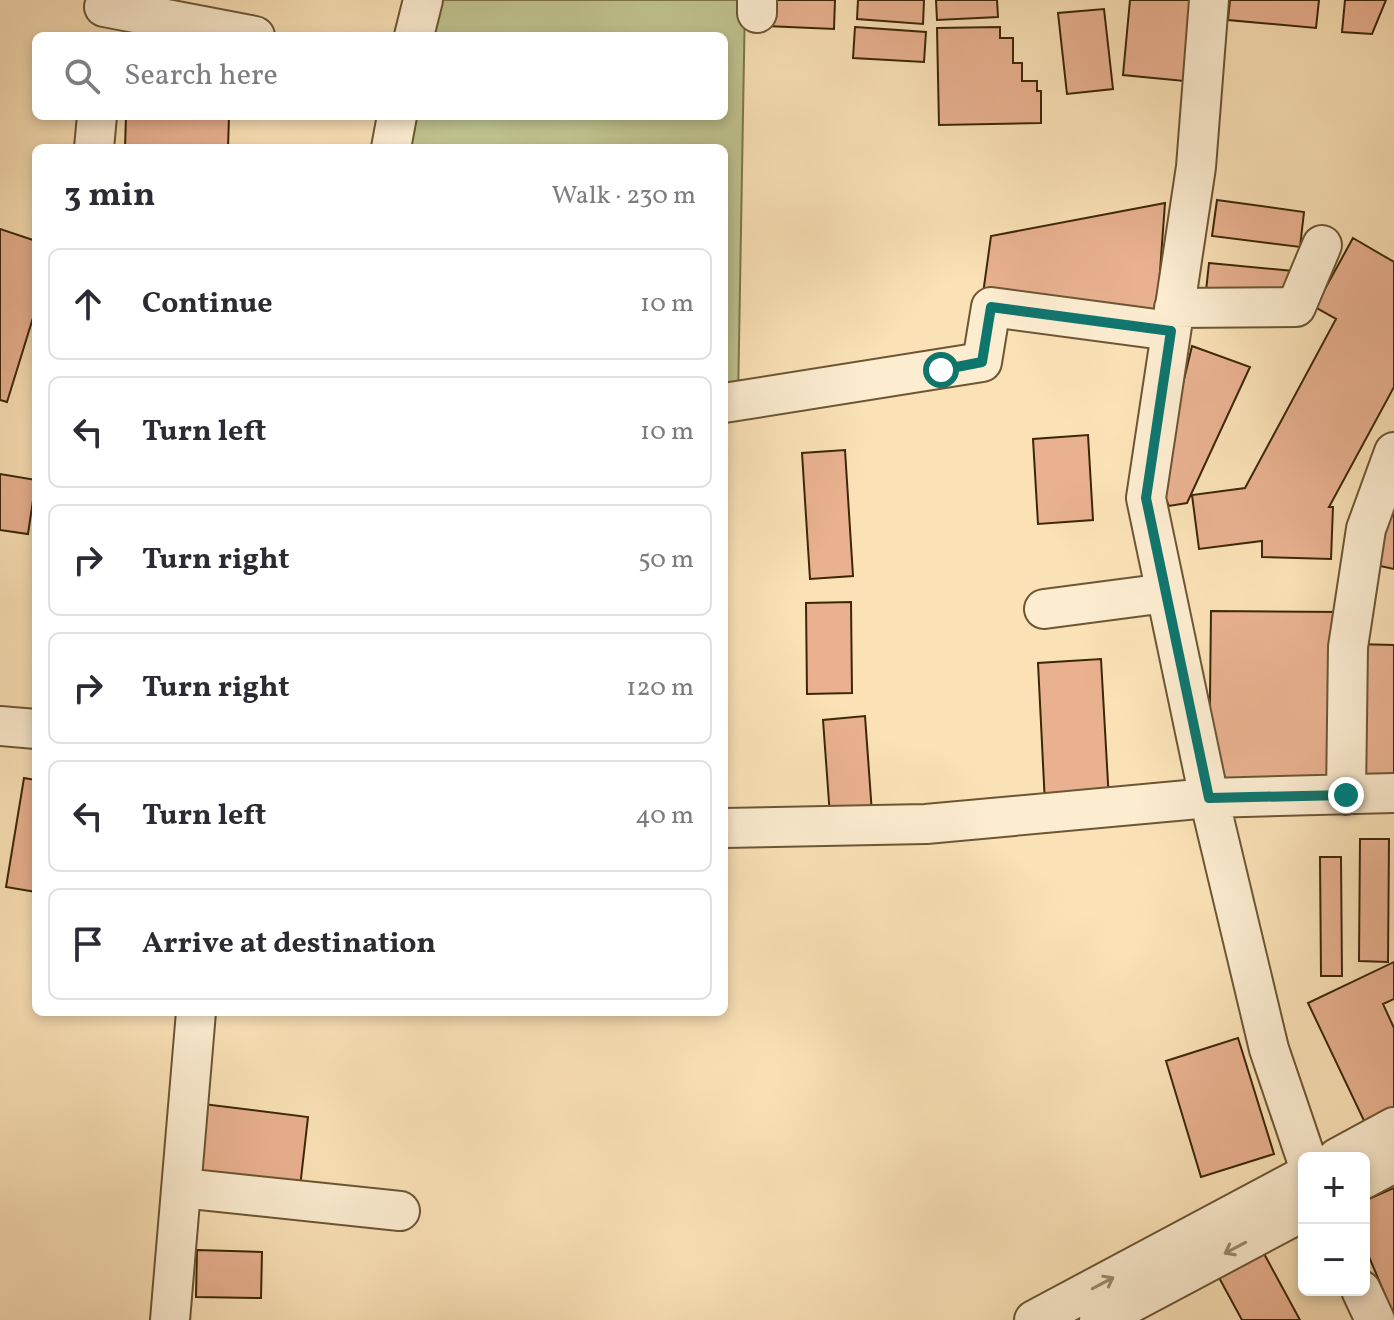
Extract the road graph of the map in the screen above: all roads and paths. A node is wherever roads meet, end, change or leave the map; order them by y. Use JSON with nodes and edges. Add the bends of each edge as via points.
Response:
{"nodes":[{"id":1,"x":423,"y":0,"type":"edge"},
{"id":2,"x":1209,"y":0,"type":"edge"},
{"id":3,"x":96,"y":14,"type":"edge"},
{"id":4,"x":248,"y":23,"type":"edge"},
{"id":5,"x":415,"y":32,"type":"edge"},
{"id":6,"x":97,"y":120,"type":"edge"},
{"id":7,"x":396,"y":120,"type":"edge"},
{"id":8,"x":94,"y":144,"type":"edge"},
{"id":9,"x":392,"y":144,"type":"edge"},
{"id":10,"x":1322,"y":245,"type":"dead end"},
{"id":11,"x":1173,"y":319,"type":"junction"},
{"id":12,"x":728,"y":402,"type":"edge"},
{"id":13,"x":1394,"y":452,"type":"edge"},
{"id":14,"x":1166,"y":593,"type":"junction"},
{"id":15,"x":1044,"y":609,"type":"dead end"},
{"id":16,"x":0,"y":726,"type":"edge"},
{"id":17,"x":32,"y":729,"type":"edge"},
{"id":18,"x":1394,"y":793,"type":"edge"},
{"id":19,"x":1346,"y":795,"type":"junction"},
{"id":20,"x":1209,"y":798,"type":"junction"},
{"id":21,"x":728,"y":828,"type":"edge"},
{"id":22,"x":196,"y":1016,"type":"edge"},
{"id":23,"x":1394,"y":1127,"type":"edge"},
{"id":24,"x":1304,"y":1152,"type":"edge"},
{"id":25,"x":1348,"y":1152,"type":"edge"},
{"id":26,"x":1394,"y":1163,"type":"edge"},
{"id":27,"x":1370,"y":1176,"type":"edge"},
{"id":28,"x":1298,"y":1179,"type":"edge"},
{"id":29,"x":182,"y":1188,"type":"junction"},
{"id":30,"x":400,"y":1211,"type":"dead end"},
{"id":31,"x":1298,"y":1214,"type":"edge"},
{"id":32,"x":1364,"y":1296,"type":"edge"},
{"id":33,"x":170,"y":1320,"type":"edge"},
{"id":34,"x":1034,"y":1320,"type":"edge"},
{"id":35,"x":1099,"y":1320,"type":"edge"},
{"id":36,"x":1375,"y":1320,"type":"edge"}],
"edges":[{"from":1,"to":5,"type":"street"},
{"from":2,"to":11,"type":"street","via":[[1196,167]]},
{"from":3,"to":4,"type":"street"},
{"from":6,"to":8,"type":"street"},
{"from":7,"to":9,"type":"street"},
{"from":10,"to":11,"type":"street","via":[[1296,307]]},
{"from":11,"to":12,"type":"street","via":[[991,307],[982,362]]},
{"from":11,"to":14,"type":"street","via":[[1146,498]]},
{"from":13,"to":19,"type":"street","via":[[1366,529],[1348,647]]},
{"from":14,"to":15,"type":"street"},
{"from":14,"to":20,"type":"street"},
{"from":16,"to":17,"type":"street"},
{"from":18,"to":19,"type":"street"},
{"from":19,"to":20,"type":"street"},
{"from":20,"to":21,"type":"street","via":[[926,824]]},
{"from":20,"to":24,"type":"street","via":[[1269,1049]]},
{"from":22,"to":29,"type":"street"},
{"from":23,"to":25,"type":"street"},
{"from":26,"to":27,"type":"street"},
{"from":34,"to":28,"type":"street","one_way":true},
{"from":29,"to":30,"type":"street"},
{"from":29,"to":33,"type":"street"},
{"from":31,"to":35,"type":"street","one_way":true},
{"from":32,"to":36,"type":"street"}]}
